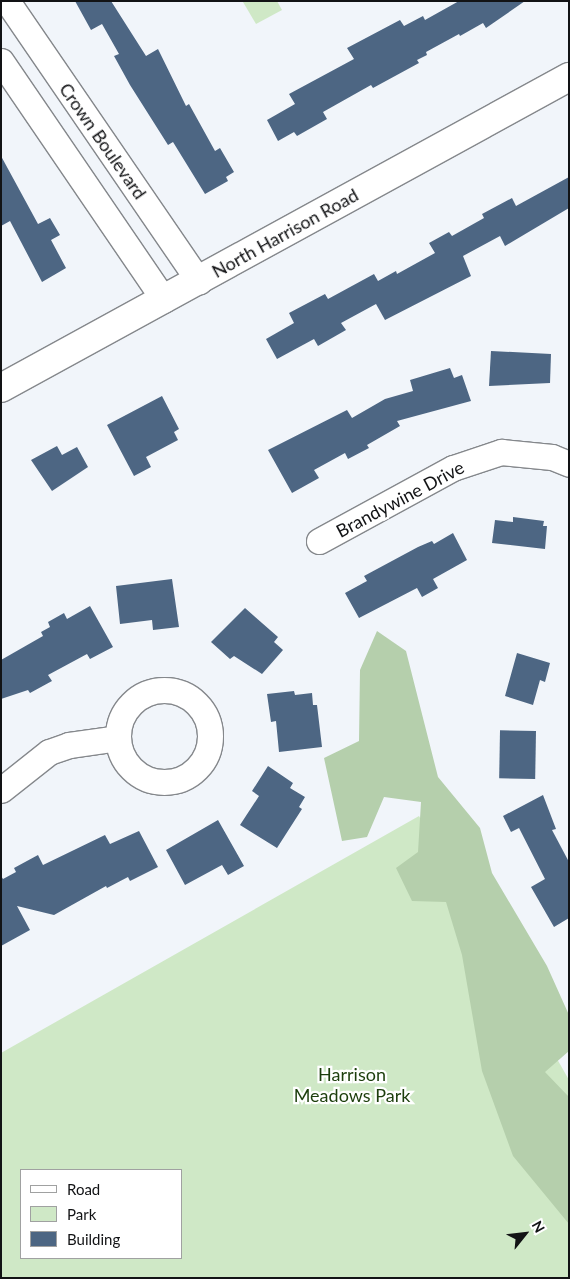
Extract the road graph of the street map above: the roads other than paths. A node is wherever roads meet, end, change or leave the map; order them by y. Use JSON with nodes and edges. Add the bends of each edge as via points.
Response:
{"nodes":[{"id":1,"x":7,"y":1,"type":"edge"},
{"id":2,"x":1,"y":61,"type":"edge"},
{"id":3,"x":569,"y":77,"type":"edge"},
{"id":4,"x":199,"y":281,"type":"junction"},
{"id":5,"x":164,"y":300,"type":"junction"},
{"id":6,"x":1,"y":388,"type":"edge"},
{"id":7,"x":569,"y":464,"type":"edge"},
{"id":8,"x":319,"y":542,"type":"dead end"},
{"id":9,"x":118,"y":738,"type":"dead end"},
{"id":10,"x":1,"y":790,"type":"edge"}],
"edges":[{"from":1,"to":4,"type":"street","name":"Crown Boulevard"},
{"from":2,"to":5,"type":"street"},
{"from":3,"to":4,"type":"street","name":"North Harrison Road"},
{"from":4,"to":5,"type":"street","name":"North Harrison Road"},
{"from":5,"to":6,"type":"street","name":"North Harrison Road"},
{"from":7,"to":8,"type":"street","name":"Brandywine Drive","via":[[552,457],[501,452],[453,468]]},
{"from":9,"to":10,"type":"street","via":[[69,744],[49,752]]}]}
